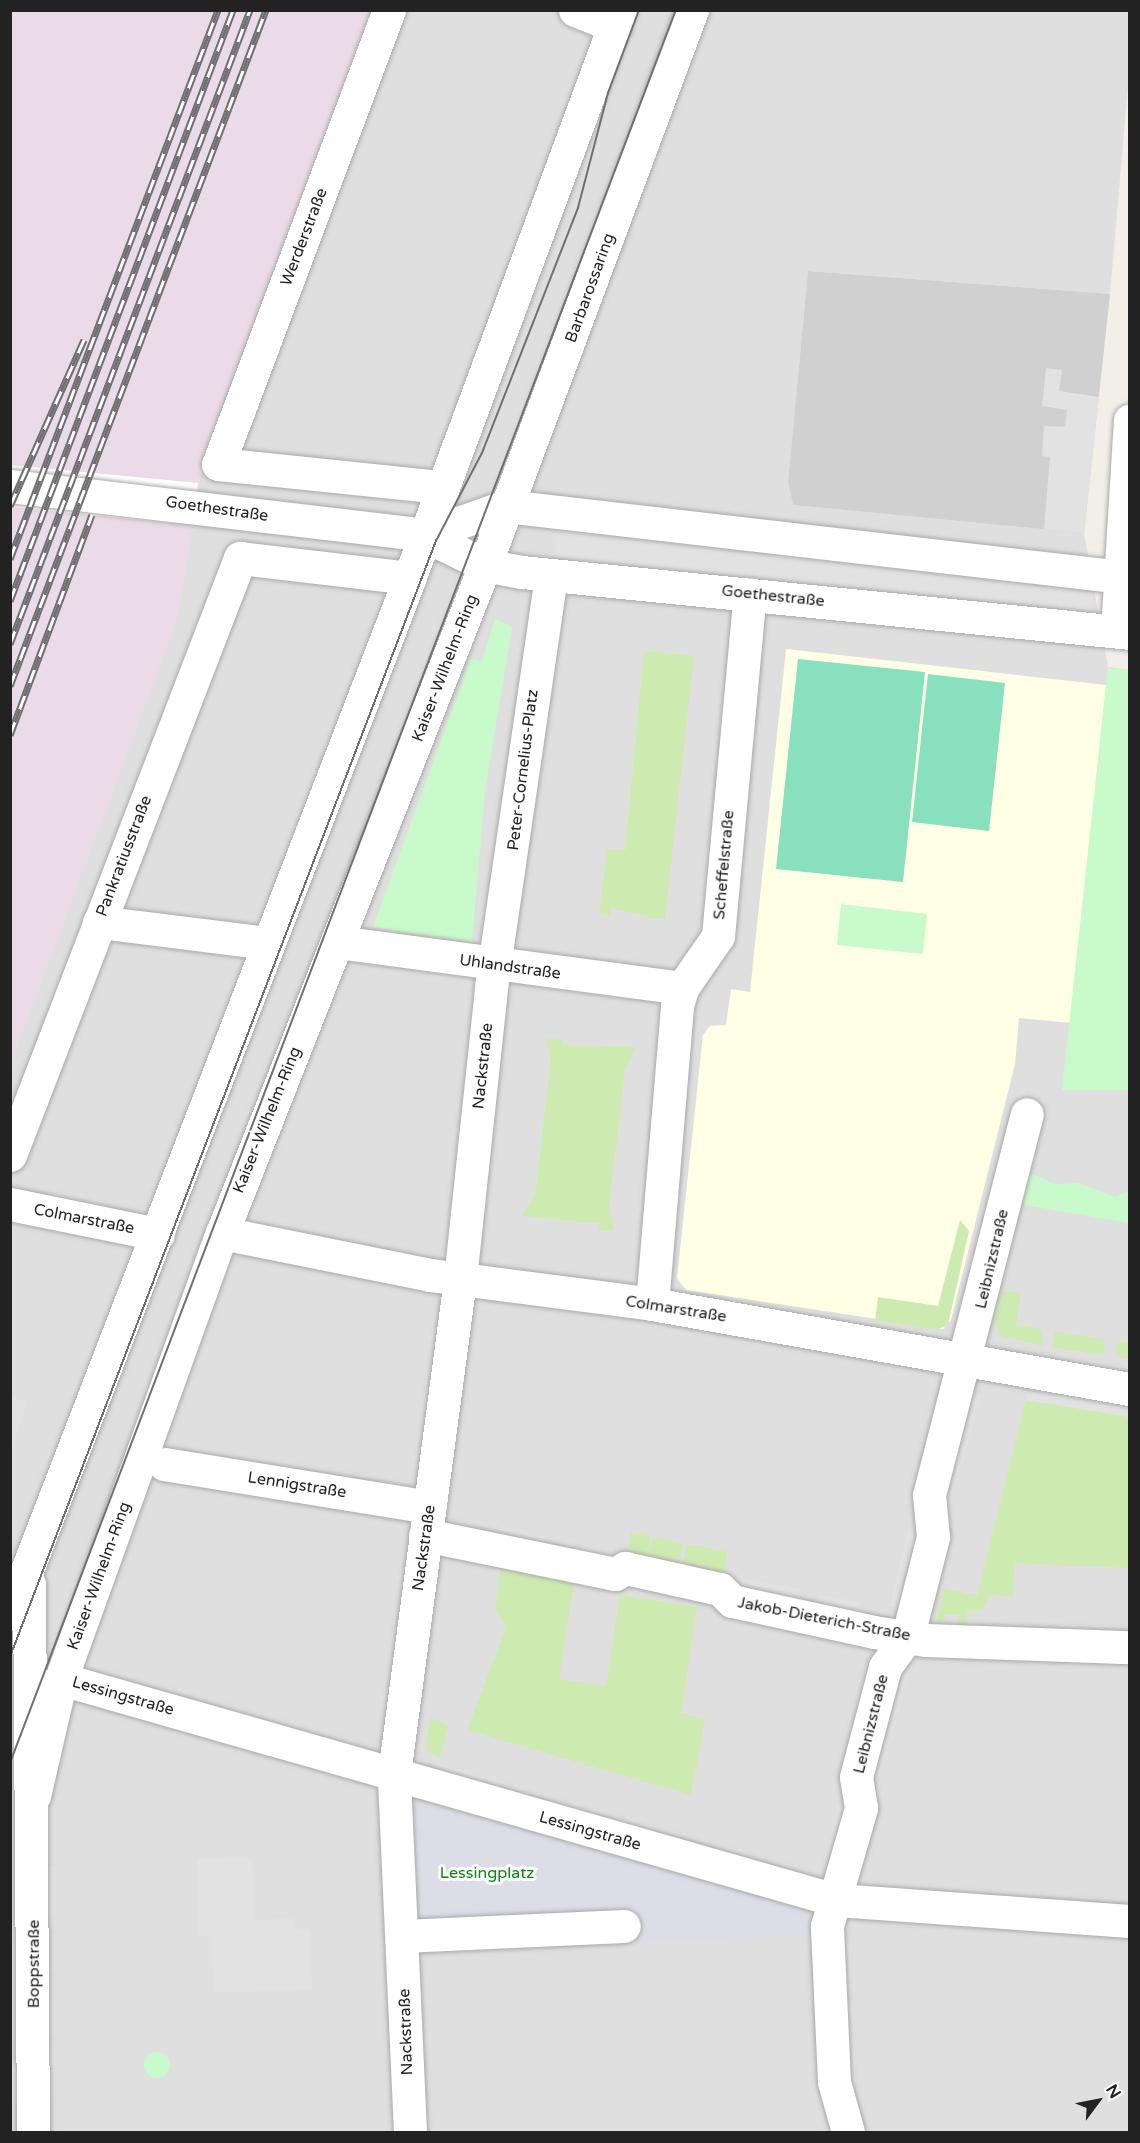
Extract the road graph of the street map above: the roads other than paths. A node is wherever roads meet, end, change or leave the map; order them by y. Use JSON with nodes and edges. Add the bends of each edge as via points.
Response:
{"nodes":[{"id":1,"x":389,"y":10,"type":"edge"},
{"id":2,"x":575,"y":10,"type":"edge"},
{"id":3,"x":692,"y":10,"type":"edge"},
{"id":4,"x":617,"y":18,"type":"edge"},
{"id":5,"x":1130,"y":420,"type":"edge"},
{"id":6,"x":10,"y":486,"type":"edge"},
{"id":7,"x":442,"y":487,"type":"junction"},
{"id":8,"x":506,"y":506,"type":"junction"},
{"id":9,"x":424,"y":535,"type":"junction"},
{"id":10,"x":486,"y":565,"type":"junction"},
{"id":11,"x":550,"y":575,"type":"junction"},
{"id":12,"x":410,"y":578,"type":"junction"},
{"id":13,"x":1124,"y":578,"type":"edge"},
{"id":14,"x":750,"y":594,"type":"junction"},
{"id":15,"x":1123,"y":632,"type":"edge"},
{"id":16,"x":99,"y":922,"type":"junction"},
{"id":17,"x":338,"y":942,"type":"junction"},
{"id":18,"x":268,"y":943,"type":"junction"},
{"id":19,"x":494,"y":966,"type":"junction"},
{"id":20,"x":682,"y":988,"type":"junction"},
{"id":21,"x":1027,"y":1114,"type":"dead end"},
{"id":22,"x":10,"y":1155,"type":"edge"},
{"id":23,"x":10,"y":1204,"type":"edge"},
{"id":24,"x":222,"y":1233,"type":"junction"},
{"id":25,"x":158,"y":1234,"type":"junction"},
{"id":26,"x":460,"y":1279,"type":"junction"},
{"id":27,"x":652,"y":1304,"type":"junction"},
{"id":28,"x":968,"y":1360,"type":"junction"},
{"id":29,"x":1130,"y":1389,"type":"edge"},
{"id":30,"x":164,"y":1464,"type":"dead end"},
{"id":31,"x":427,"y":1521,"type":"junction"},
{"id":32,"x":30,"y":1571,"type":"junction"},
{"id":33,"x":10,"y":1614,"type":"edge"},
{"id":34,"x":908,"y":1635,"type":"junction"},
{"id":35,"x":1130,"y":1647,"type":"edge"},
{"id":36,"x":61,"y":1679,"type":"junction"},
{"id":37,"x":394,"y":1774,"type":"junction"},
{"id":38,"x":34,"y":1796,"type":"junction"},
{"id":39,"x":836,"y":1900,"type":"junction"},
{"id":40,"x":1130,"y":1921,"type":"edge"},
{"id":41,"x":624,"y":1926,"type":"dead end"},
{"id":42,"x":22,"y":1934,"type":"edge"},
{"id":43,"x":402,"y":1936,"type":"junction"},
{"id":44,"x":33,"y":2133,"type":"edge"},
{"id":45,"x":410,"y":2133,"type":"edge"},
{"id":46,"x":848,"y":2133,"type":"edge"}],
"edges":[{"from":1,"to":7,"type":"street","name":"Werderstraße","via":[[218,464]]},
{"from":2,"to":4,"type":"street"},
{"from":3,"to":8,"type":"street","name":"Barbarossaring"},
{"from":4,"to":7,"type":"street"},
{"from":5,"to":13,"type":"street"},
{"from":6,"to":9,"type":"street","name":"Goethestraße"},
{"from":7,"to":9,"type":"street"},
{"from":8,"to":9,"type":"street","name":"Goethestraße"},
{"from":8,"to":10,"type":"street","name":"Barbarossaring"},
{"from":8,"to":13,"type":"street","name":"Goethestraße"},
{"from":9,"to":10,"type":"street","name":"Goethestraße"},
{"from":9,"to":12,"type":"street"},
{"from":10,"to":11,"type":"street","name":"Goethestraße"},
{"from":10,"to":17,"type":"street","name":"Kaiser-Wilhelm-Ring"},
{"from":11,"to":14,"type":"street","name":"Goethestraße"},
{"from":11,"to":19,"type":"street","name":"Peter-Cornelius-Platz"},
{"from":12,"to":16,"type":"street","name":"Pankratiusstraße","via":[[240,558]]},
{"from":12,"to":18,"type":"street"},
{"from":13,"to":15,"type":"street"},
{"from":14,"to":15,"type":"street","name":"Goethestraße"},
{"from":14,"to":20,"type":"street","name":"Scheffelstraße","via":[[718,936]]},
{"from":16,"to":18,"type":"street"},
{"from":16,"to":22,"type":"street","name":"Pankratiusstraße"},
{"from":17,"to":19,"type":"street","name":"Uhlandstraße"},
{"from":17,"to":24,"type":"street","name":"Kaiser-Wilhelm-Ring"},
{"from":18,"to":25,"type":"street"},
{"from":19,"to":20,"type":"street","name":"Uhlandstraße"},
{"from":19,"to":26,"type":"street","name":"Nackstraße"},
{"from":20,"to":27,"type":"street","name":"Scheffelstraße"},
{"from":21,"to":28,"type":"street","name":"Leibnizstraße"},
{"from":23,"to":25,"type":"street","name":"Colmarstraße"},
{"from":24,"to":26,"type":"street","name":"Colmarstraße"},
{"from":24,"to":36,"type":"street","name":"Kaiser-Wilhelm-Ring"},
{"from":25,"to":32,"type":"street"},
{"from":26,"to":27,"type":"street","name":"Colmarstraße"},
{"from":26,"to":31,"type":"street","name":"Nackstraße"},
{"from":27,"to":28,"type":"street","name":"Colmarstraße"},
{"from":28,"to":29,"type":"street","name":"Colmarstraße"},
{"from":28,"to":34,"type":"street","name":"Leibnizstraße","via":[[929,1495],[933,1537]]},
{"from":30,"to":31,"type":"street","name":"Lennigstraße"},
{"from":31,"to":34,"type":"street","name":"Jakob-Dieterich-Straße","via":[[615,1574],[625,1568],[720,1589],[732,1601]]},
{"from":31,"to":37,"type":"street","name":"Nackstraße"},
{"from":32,"to":33,"type":"street"},
{"from":32,"to":38,"type":"street","name":"Boppstraße","via":[[27,1724]]},
{"from":34,"to":35,"type":"street","name":"Jakob-Dieterich-Straße"},
{"from":34,"to":39,"type":"street","name":"Leibnizstraße","via":[[882,1678],[856,1777],[861,1808]]},
{"from":36,"to":37,"type":"street","name":"Lessingstraße"},
{"from":36,"to":38,"type":"street","name":"Boppstraße"},
{"from":37,"to":39,"type":"street","name":"Lessingstraße"},
{"from":37,"to":43,"type":"street","name":"Nackstraße"},
{"from":38,"to":42,"type":"street","name":"Boppstraße"},
{"from":39,"to":40,"type":"street","name":"Lessingstraße"},
{"from":39,"to":46,"type":"street","name":"Leibnizstraße","via":[[827,1926],[834,2082]]},
{"from":41,"to":43,"type":"street"},
{"from":42,"to":44,"type":"street","name":"Boppstraße"},
{"from":43,"to":45,"type":"street","name":"Nackstraße"}]}
